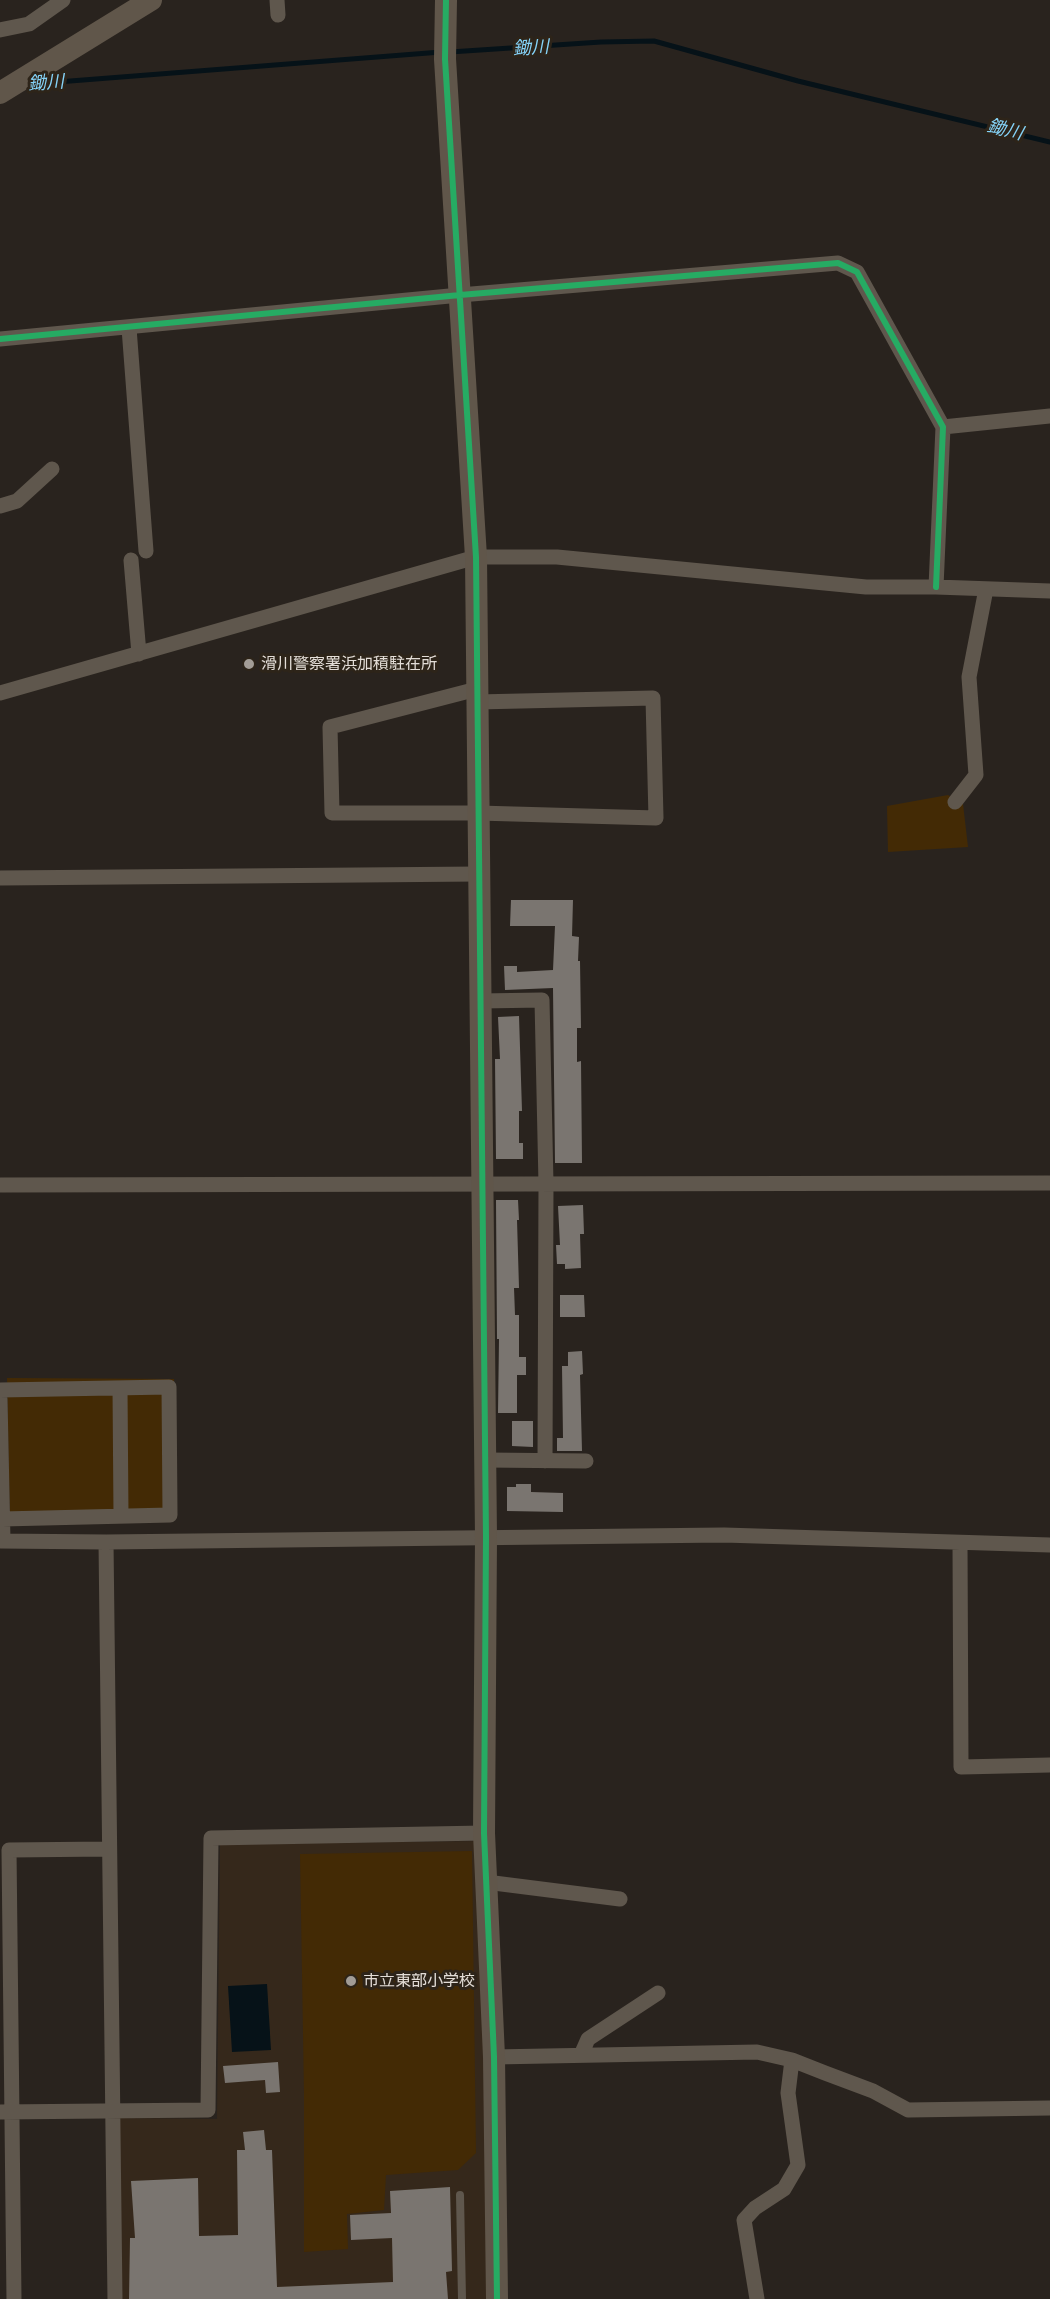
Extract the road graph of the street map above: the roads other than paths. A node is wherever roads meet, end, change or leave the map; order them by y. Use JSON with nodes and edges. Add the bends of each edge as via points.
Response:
{"nodes":[{"id":1,"x":63,"y":0,"type":"edge"},
{"id":2,"x":151,"y":0,"type":"edge"},
{"id":3,"x":446,"y":0,"type":"edge"},
{"id":4,"x":0,"y":30,"type":"edge"},
{"id":5,"x":0,"y":93,"type":"edge"},
{"id":6,"x":460,"y":295,"type":"junction"},
{"id":7,"x":129,"y":328,"type":"junction"},
{"id":8,"x":0,"y":339,"type":"edge"},
{"id":9,"x":1050,"y":416,"type":"edge"},
{"id":10,"x":943,"y":427,"type":"junction"},
{"id":11,"x":52,"y":469,"type":"dead end"},
{"id":12,"x":0,"y":506,"type":"edge"},
{"id":13,"x":147,"y":551,"type":"dead end"},
{"id":14,"x":476,"y":557,"type":"junction"},
{"id":15,"x":131,"y":560,"type":"dead end"},
{"id":16,"x":936,"y":587,"type":"junction"},
{"id":17,"x":986,"y":589,"type":"junction"},
{"id":18,"x":1050,"y":591,"type":"edge"},
{"id":19,"x":139,"y":654,"type":"junction"},
{"id":20,"x":0,"y":693,"type":"edge"},
{"id":21,"x":477,"y":696,"type":"junction"},
{"id":22,"x":955,"y":802,"type":"dead end"},
{"id":23,"x":478,"y":813,"type":"junction"},
{"id":24,"x":479,"y":874,"type":"junction"},
{"id":25,"x":0,"y":878,"type":"edge"},
{"id":26,"x":481,"y":1001,"type":"junction"},
{"id":27,"x":1050,"y":1183,"type":"edge"},
{"id":28,"x":483,"y":1184,"type":"junction"},
{"id":29,"x":546,"y":1184,"type":"junction"},
{"id":30,"x":0,"y":1185,"type":"edge"},
{"id":31,"x":120,"y":1388,"type":"junction"},
{"id":32,"x":0,"y":1389,"type":"edge"},
{"id":33,"x":0,"y":1399,"type":"edge"},
{"id":34,"x":486,"y":1460,"type":"junction"},
{"id":35,"x":545,"y":1461,"type":"junction"},
{"id":36,"x":586,"y":1461,"type":"dead end"},
{"id":37,"x":122,"y":1516,"type":"junction"},
{"id":38,"x":2,"y":1519,"type":"junction"},
{"id":39,"x":486,"y":1537,"type":"junction"},
{"id":40,"x":1,"y":1541,"type":"edge"},
{"id":41,"x":106,"y":1542,"type":"junction"},
{"id":42,"x":960,"y":1543,"type":"junction"},
{"id":43,"x":1050,"y":1545,"type":"edge"},
{"id":44,"x":1050,"y":1765,"type":"edge"},
{"id":45,"x":484,"y":1833,"type":"junction"},
{"id":46,"x":108,"y":1849,"type":"junction"},
{"id":47,"x":486,"y":1882,"type":"junction"},
{"id":48,"x":620,"y":1899,"type":"dead end"},
{"id":49,"x":658,"y":1993,"type":"dead end"},
{"id":50,"x":580,"y":2055,"type":"junction"},
{"id":51,"x":494,"y":2057,"type":"junction"},
{"id":52,"x":792,"y":2060,"type":"junction"},
{"id":53,"x":1050,"y":2108,"type":"edge"},
{"id":54,"x":112,"y":2111,"type":"junction"},
{"id":55,"x":5,"y":2112,"type":"edge"},
{"id":56,"x":460,"y":2195,"type":"dead end"},
{"id":57,"x":14,"y":2299,"type":"edge"},
{"id":58,"x":115,"y":2299,"type":"edge"},
{"id":59,"x":462,"y":2299,"type":"edge"},
{"id":60,"x":497,"y":2299,"type":"edge"},
{"id":61,"x":757,"y":2299,"type":"edge"}],
"edges":[{"from":1,"to":4,"type":"street","via":[[29,24]]},
{"from":2,"to":5,"type":"street"},
{"from":3,"to":6,"type":"street","via":[[445,59]]},
{"from":6,"to":7,"type":"street"},
{"from":6,"to":10,"type":"street","via":[[838,262],[857,272]]},
{"from":6,"to":14,"type":"street"},
{"from":7,"to":8,"type":"street"},
{"from":7,"to":13,"type":"street"},
{"from":9,"to":10,"type":"street"},
{"from":10,"to":16,"type":"street"},
{"from":11,"to":12,"type":"street","via":[[17,501]]},
{"from":14,"to":16,"type":"street","via":[[557,557],[866,586]]},
{"from":14,"to":19,"type":"street"},
{"from":14,"to":21,"type":"street"},
{"from":15,"to":19,"type":"street"},
{"from":16,"to":17,"type":"street"},
{"from":17,"to":18,"type":"street"},
{"from":17,"to":22,"type":"street","via":[[969,677],[976,776]]},
{"from":19,"to":20,"type":"street"},
{"from":21,"to":23,"type":"street"},
{"from":21,"to":23,"type":"street","via":[[330,727],[332,813]]},
{"from":21,"to":23,"type":"street","via":[[653,699],[657,818]]},
{"from":23,"to":24,"type":"street"},
{"from":24,"to":25,"type":"street"},
{"from":24,"to":26,"type":"street"},
{"from":26,"to":28,"type":"street"},
{"from":26,"to":29,"type":"street","via":[[542,1000]]},
{"from":27,"to":29,"type":"street"},
{"from":28,"to":29,"type":"street"},
{"from":28,"to":30,"type":"street"},
{"from":28,"to":34,"type":"street"},
{"from":29,"to":35,"type":"street"},
{"from":31,"to":32,"type":"street"},
{"from":31,"to":37,"type":"street"},
{"from":31,"to":37,"type":"street","via":[[169,1387],[170,1515]]},
{"from":33,"to":38,"type":"street"},
{"from":34,"to":35,"type":"street"},
{"from":34,"to":39,"type":"street"},
{"from":35,"to":36,"type":"street"},
{"from":37,"to":38,"type":"street"},
{"from":38,"to":40,"type":"street"},
{"from":39,"to":41,"type":"street"},
{"from":39,"to":42,"type":"street","via":[[724,1535]]},
{"from":39,"to":45,"type":"street"},
{"from":40,"to":41,"type":"street"},
{"from":41,"to":46,"type":"street"},
{"from":42,"to":43,"type":"street"},
{"from":42,"to":44,"type":"street","via":[[961,1767]]},
{"from":45,"to":47,"type":"street"},
{"from":45,"to":54,"type":"street","via":[[211,1838],[208,2110]]},
{"from":46,"to":54,"type":"street"},
{"from":46,"to":55,"type":"street","via":[[9,1850]]},
{"from":47,"to":48,"type":"street"},
{"from":47,"to":51,"type":"street"},
{"from":49,"to":50,"type":"street","via":[[588,2039]]},
{"from":50,"to":51,"type":"street"},
{"from":50,"to":52,"type":"street","via":[[757,2052]]},
{"from":51,"to":60,"type":"street"},
{"from":52,"to":53,"type":"street","via":[[873,2091],[908,2110]]},
{"from":52,"to":61,"type":"street","via":[[788,2092],[798,2165],[784,2189],[744,2220]]},
{"from":54,"to":55,"type":"street"},
{"from":54,"to":58,"type":"street"},
{"from":55,"to":57,"type":"street"},
{"from":56,"to":59,"type":"lane"}]}
